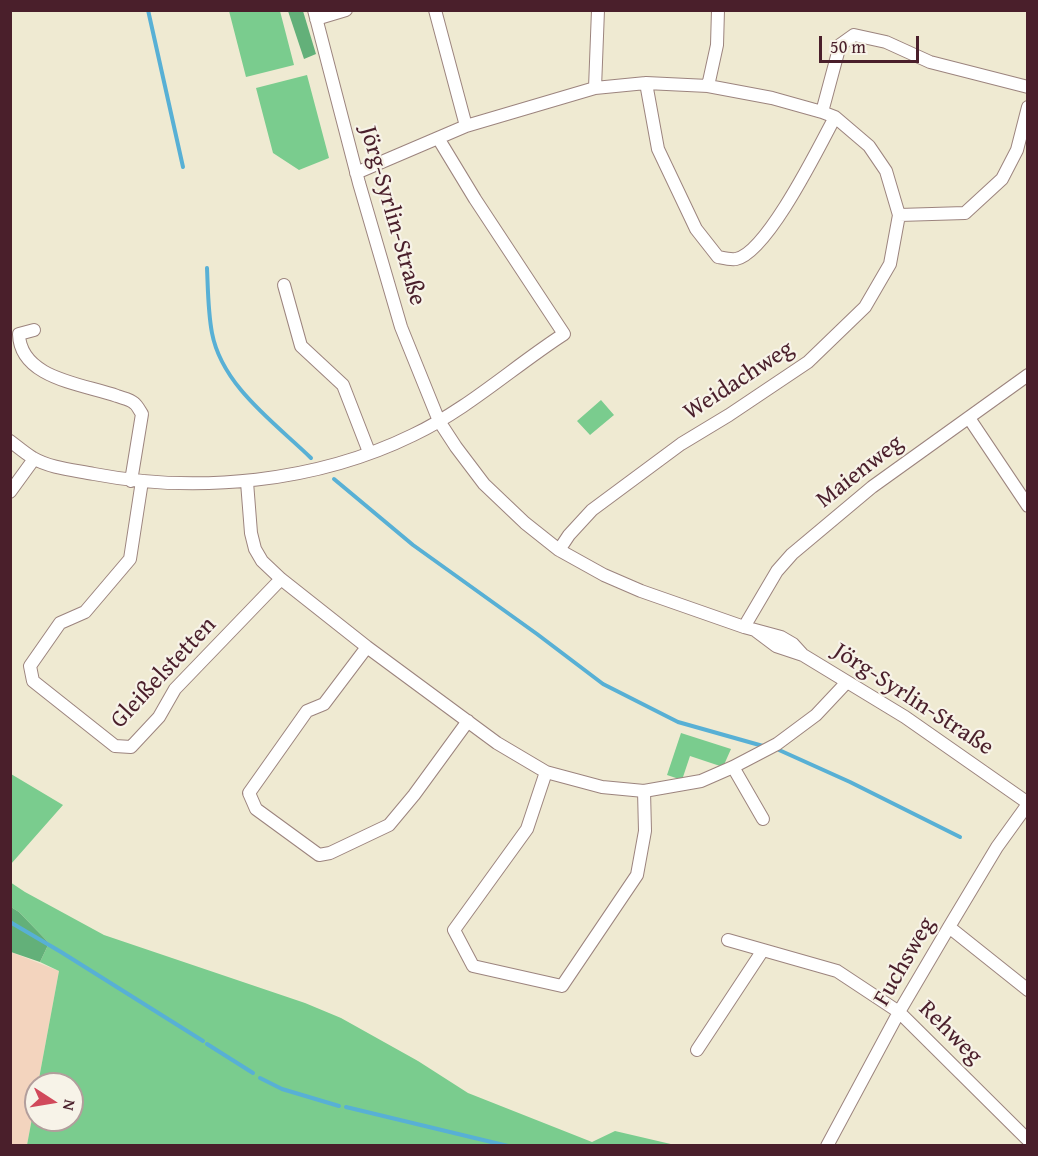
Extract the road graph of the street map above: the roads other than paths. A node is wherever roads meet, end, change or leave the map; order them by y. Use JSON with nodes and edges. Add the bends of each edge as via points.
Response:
{"nodes":[{"id":1,"x":346,"y":10,"type":"edge"},
{"id":2,"x":435,"y":10,"type":"edge"},
{"id":3,"x":598,"y":10,"type":"edge"},
{"id":4,"x":718,"y":10,"type":"edge"},
{"id":5,"x":315,"y":14,"type":"edge"},
{"id":6,"x":646,"y":84,"type":"junction"},
{"id":7,"x":708,"y":86,"type":"junction"},
{"id":8,"x":1028,"y":87,"type":"edge"},
{"id":9,"x":595,"y":88,"type":"junction"},
{"id":10,"x":1028,"y":106,"type":"edge"},
{"id":11,"x":822,"y":112,"type":"junction"},
{"id":12,"x":835,"y":117,"type":"junction"},
{"id":13,"x":466,"y":126,"type":"junction"},
{"id":14,"x":438,"y":138,"type":"junction"},
{"id":15,"x":356,"y":173,"type":"junction"},
{"id":16,"x":899,"y":215,"type":"junction"},
{"id":17,"x":284,"y":285,"type":"dead end"},
{"id":18,"x":34,"y":330,"type":"dead end"},
{"id":19,"x":1028,"y":375,"type":"edge"},
{"id":20,"x":969,"y":418,"type":"junction"},
{"id":21,"x":439,"y":421,"type":"junction"},
{"id":22,"x":10,"y":441,"type":"edge"},
{"id":23,"x":369,"y":452,"type":"junction"},
{"id":24,"x":34,"y":459,"type":"junction"},
{"id":25,"x":136,"y":481,"type":"junction"},
{"id":26,"x":248,"y":482,"type":"junction"},
{"id":27,"x":10,"y":492,"type":"edge"},
{"id":28,"x":1028,"y":506,"type":"edge"},
{"id":29,"x":559,"y":550,"type":"junction"},
{"id":30,"x":281,"y":579,"type":"junction"},
{"id":31,"x":749,"y":629,"type":"junction"},
{"id":32,"x":367,"y":647,"type":"junction"},
{"id":33,"x":848,"y":682,"type":"junction"},
{"id":34,"x":468,"y":721,"type":"junction"},
{"id":35,"x":733,"y":767,"type":"junction"},
{"id":36,"x":546,"y":772,"type":"junction"},
{"id":37,"x":644,"y":791,"type":"junction"},
{"id":38,"x":1028,"y":804,"type":"edge"},
{"id":39,"x":763,"y":819,"type":"dead end"},
{"id":40,"x":949,"y":927,"type":"junction"},
{"id":41,"x":728,"y":940,"type":"dead end"},
{"id":42,"x":763,"y":950,"type":"junction"},
{"id":43,"x":1028,"y":990,"type":"edge"},
{"id":44,"x":899,"y":1012,"type":"junction"},
{"id":45,"x":697,"y":1050,"type":"dead end"},
{"id":46,"x":1028,"y":1140,"type":"edge"},
{"id":47,"x":827,"y":1146,"type":"edge"}],
"edges":[{"from":1,"to":5,"type":"street","name":"Jörg-Syrlin-Straße"},
{"from":2,"to":13,"type":"street"},
{"from":3,"to":9,"type":"street"},
{"from":4,"to":7,"type":"street","via":[[717,45]]},
{"from":5,"to":15,"type":"street","name":"Jörg-Syrlin-Straße"},
{"from":6,"to":7,"type":"street","name":"Weidachweg"},
{"from":6,"to":9,"type":"street","name":"Weidachweg"},
{"from":6,"to":12,"type":"street","via":[[658,149],[696,229],[718,257],[736,259],[753,250],[787,205]]},
{"from":7,"to":11,"type":"street","name":"Weidachweg"},
{"from":8,"to":11,"type":"street","via":[[930,62],[886,42],[854,35],[840,45]]},
{"from":9,"to":13,"type":"street","name":"Weidachweg"},
{"from":10,"to":16,"type":"street","via":[[1017,150],[1002,179],[965,213]]},
{"from":11,"to":12,"type":"street","name":"Weidachweg"},
{"from":12,"to":16,"type":"street","name":"Weidachweg","via":[[869,146],[886,171]]},
{"from":13,"to":14,"type":"street","name":"Weidachweg"},
{"from":14,"to":15,"type":"street","name":"Weidachweg"},
{"from":14,"to":21,"type":"street","via":[[564,333]]},
{"from":15,"to":21,"type":"street","name":"Jörg-Syrlin-Straße","via":[[401,327]]},
{"from":16,"to":29,"type":"street","name":"Weidachweg","via":[[890,264],[865,307],[808,362],[681,444],[592,510]]},
{"from":17,"to":23,"type":"street","via":[[301,346],[343,385]]},
{"from":18,"to":25,"type":"street","via":[[20,334],[20,346],[34,365],[60,380],[134,402],[142,414]]},
{"from":19,"to":20,"type":"street","name":"Maienweg"},
{"from":20,"to":28,"type":"street"},
{"from":20,"to":31,"type":"street","name":"Maienweg","via":[[872,487],[792,554],[777,571]]},
{"from":21,"to":23,"type":"street","via":[[413,436]]},
{"from":21,"to":29,"type":"street","name":"Jörg-Syrlin-Straße","via":[[484,483]]},
{"from":22,"to":24,"type":"street"},
{"from":23,"to":26,"type":"street","via":[[327,466]]},
{"from":24,"to":25,"type":"street","via":[[66,469]]},
{"from":24,"to":27,"type":"street"},
{"from":25,"to":26,"type":"street"},
{"from":25,"to":30,"type":"street","name":"Gleißelstetten","via":[[130,559],[84,612],[60,623],[30,666],[33,681],[115,746],[131,747],[159,717],[175,689]]},
{"from":26,"to":30,"type":"street","via":[[255,549]]},
{"from":29,"to":31,"type":"street","name":"Jörg-Syrlin-Straße","via":[[641,591]]},
{"from":30,"to":32,"type":"street"},
{"from":31,"to":33,"type":"street","name":"Jörg-Syrlin-Straße"},
{"from":32,"to":34,"type":"street"},
{"from":32,"to":34,"type":"street","via":[[324,704],[307,711],[249,793],[256,809],[319,855],[330,853],[389,825]]},
{"from":33,"to":35,"type":"street","via":[[816,715],[777,744]]},
{"from":33,"to":38,"type":"street","name":"Jörg-Syrlin-Straße","via":[[921,727]]},
{"from":34,"to":36,"type":"street"},
{"from":35,"to":37,"type":"street","via":[[701,781]]},
{"from":35,"to":39,"type":"street"},
{"from":36,"to":37,"type":"street","via":[[602,787]]},
{"from":36,"to":37,"type":"street","via":[[527,829],[453,930],[473,966],[562,986],[637,875],[645,831]]},
{"from":38,"to":40,"type":"street","name":"Fuchsweg"},
{"from":40,"to":43,"type":"street"},
{"from":40,"to":44,"type":"street","name":"Fuchsweg"},
{"from":41,"to":42,"type":"street","name":"Rehweg"},
{"from":42,"to":44,"type":"street","name":"Rehweg","via":[[837,971]]},
{"from":42,"to":45,"type":"street"},
{"from":44,"to":46,"type":"street","name":"Rehweg"},
{"from":44,"to":47,"type":"street","name":"Fuchsweg"}]}
